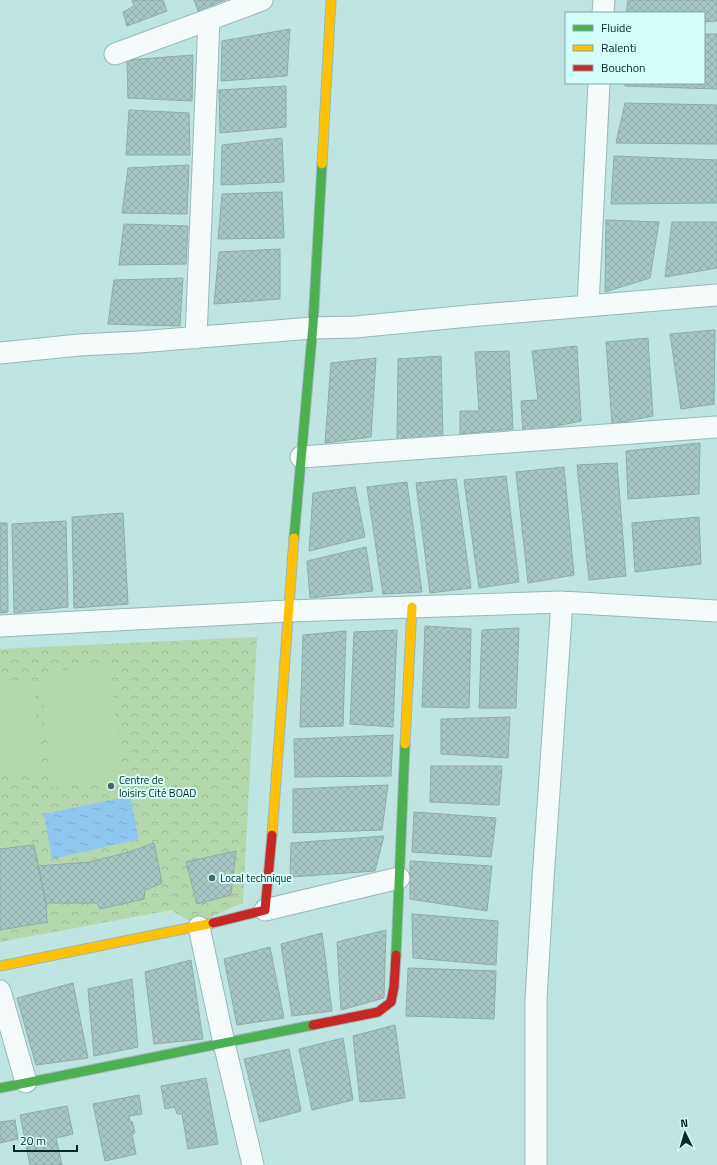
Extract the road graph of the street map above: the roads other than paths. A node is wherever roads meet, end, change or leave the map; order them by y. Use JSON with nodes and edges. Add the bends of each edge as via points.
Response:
{"nodes":[{"id":1,"x":262,"y":0,"type":"edge"},
{"id":2,"x":331,"y":0,"type":"edge"},
{"id":3,"x":604,"y":0,"type":"edge"},
{"id":4,"x":603,"y":12,"type":"edge"},
{"id":5,"x":209,"y":20,"type":"junction"},
{"id":6,"x":115,"y":54,"type":"dead end"},
{"id":7,"x":600,"y":84,"type":"edge"},
{"id":8,"x":717,"y":295,"type":"edge"},
{"id":9,"x":588,"y":306,"type":"junction"},
{"id":10,"x":312,"y":328,"type":"junction"},
{"id":11,"x":196,"y":338,"type":"junction"},
{"id":12,"x":0,"y":352,"type":"edge"},
{"id":13,"x":717,"y":427,"type":"edge"},
{"id":14,"x":301,"y":457,"type":"junction"},
{"id":15,"x":562,"y":602,"type":"junction"},
{"id":16,"x":412,"y":607,"type":"junction"},
{"id":17,"x":288,"y":611,"type":"junction"},
{"id":18,"x":717,"y":611,"type":"edge"},
{"id":19,"x":0,"y":626,"type":"edge"},
{"id":20,"x":399,"y":878,"type":"junction"},
{"id":21,"x":264,"y":910,"type":"junction"},
{"id":22,"x":199,"y":927,"type":"junction"},
{"id":23,"x":0,"y":966,"type":"edge"},
{"id":24,"x":0,"y":991,"type":"edge"},
{"id":25,"x":224,"y":1043,"type":"junction"},
{"id":26,"x":26,"y":1082,"type":"junction"},
{"id":27,"x":0,"y":1088,"type":"edge"},
{"id":28,"x":249,"y":1164,"type":"edge"},
{"id":29,"x":536,"y":1165,"type":"edge"}],
"edges":[{"from":1,"to":5,"type":"street"},
{"from":2,"to":10,"type":"street"},
{"from":3,"to":4,"type":"street"},
{"from":5,"to":6,"type":"street"},
{"from":5,"to":11,"type":"street"},
{"from":7,"to":9,"type":"street"},
{"from":8,"to":9,"type":"street"},
{"from":9,"to":10,"type":"street"},
{"from":10,"to":11,"type":"street"},
{"from":10,"to":14,"type":"street"},
{"from":11,"to":12,"type":"street"},
{"from":13,"to":14,"type":"street"},
{"from":14,"to":17,"type":"street"},
{"from":15,"to":16,"type":"street"},
{"from":15,"to":18,"type":"street"},
{"from":15,"to":29,"type":"street","via":[[536,1000]]},
{"from":16,"to":17,"type":"street"},
{"from":16,"to":20,"type":"street"},
{"from":17,"to":19,"type":"street"},
{"from":17,"to":21,"type":"street","via":[[271,859]]},
{"from":20,"to":21,"type":"street"},
{"from":20,"to":25,"type":"street","via":[[394,987],[391,1002],[378,1012]]},
{"from":21,"to":22,"type":"street"},
{"from":22,"to":23,"type":"street"},
{"from":22,"to":25,"type":"street"},
{"from":24,"to":26,"type":"street"},
{"from":25,"to":26,"type":"street"},
{"from":25,"to":28,"type":"street"},
{"from":26,"to":27,"type":"street"}]}
